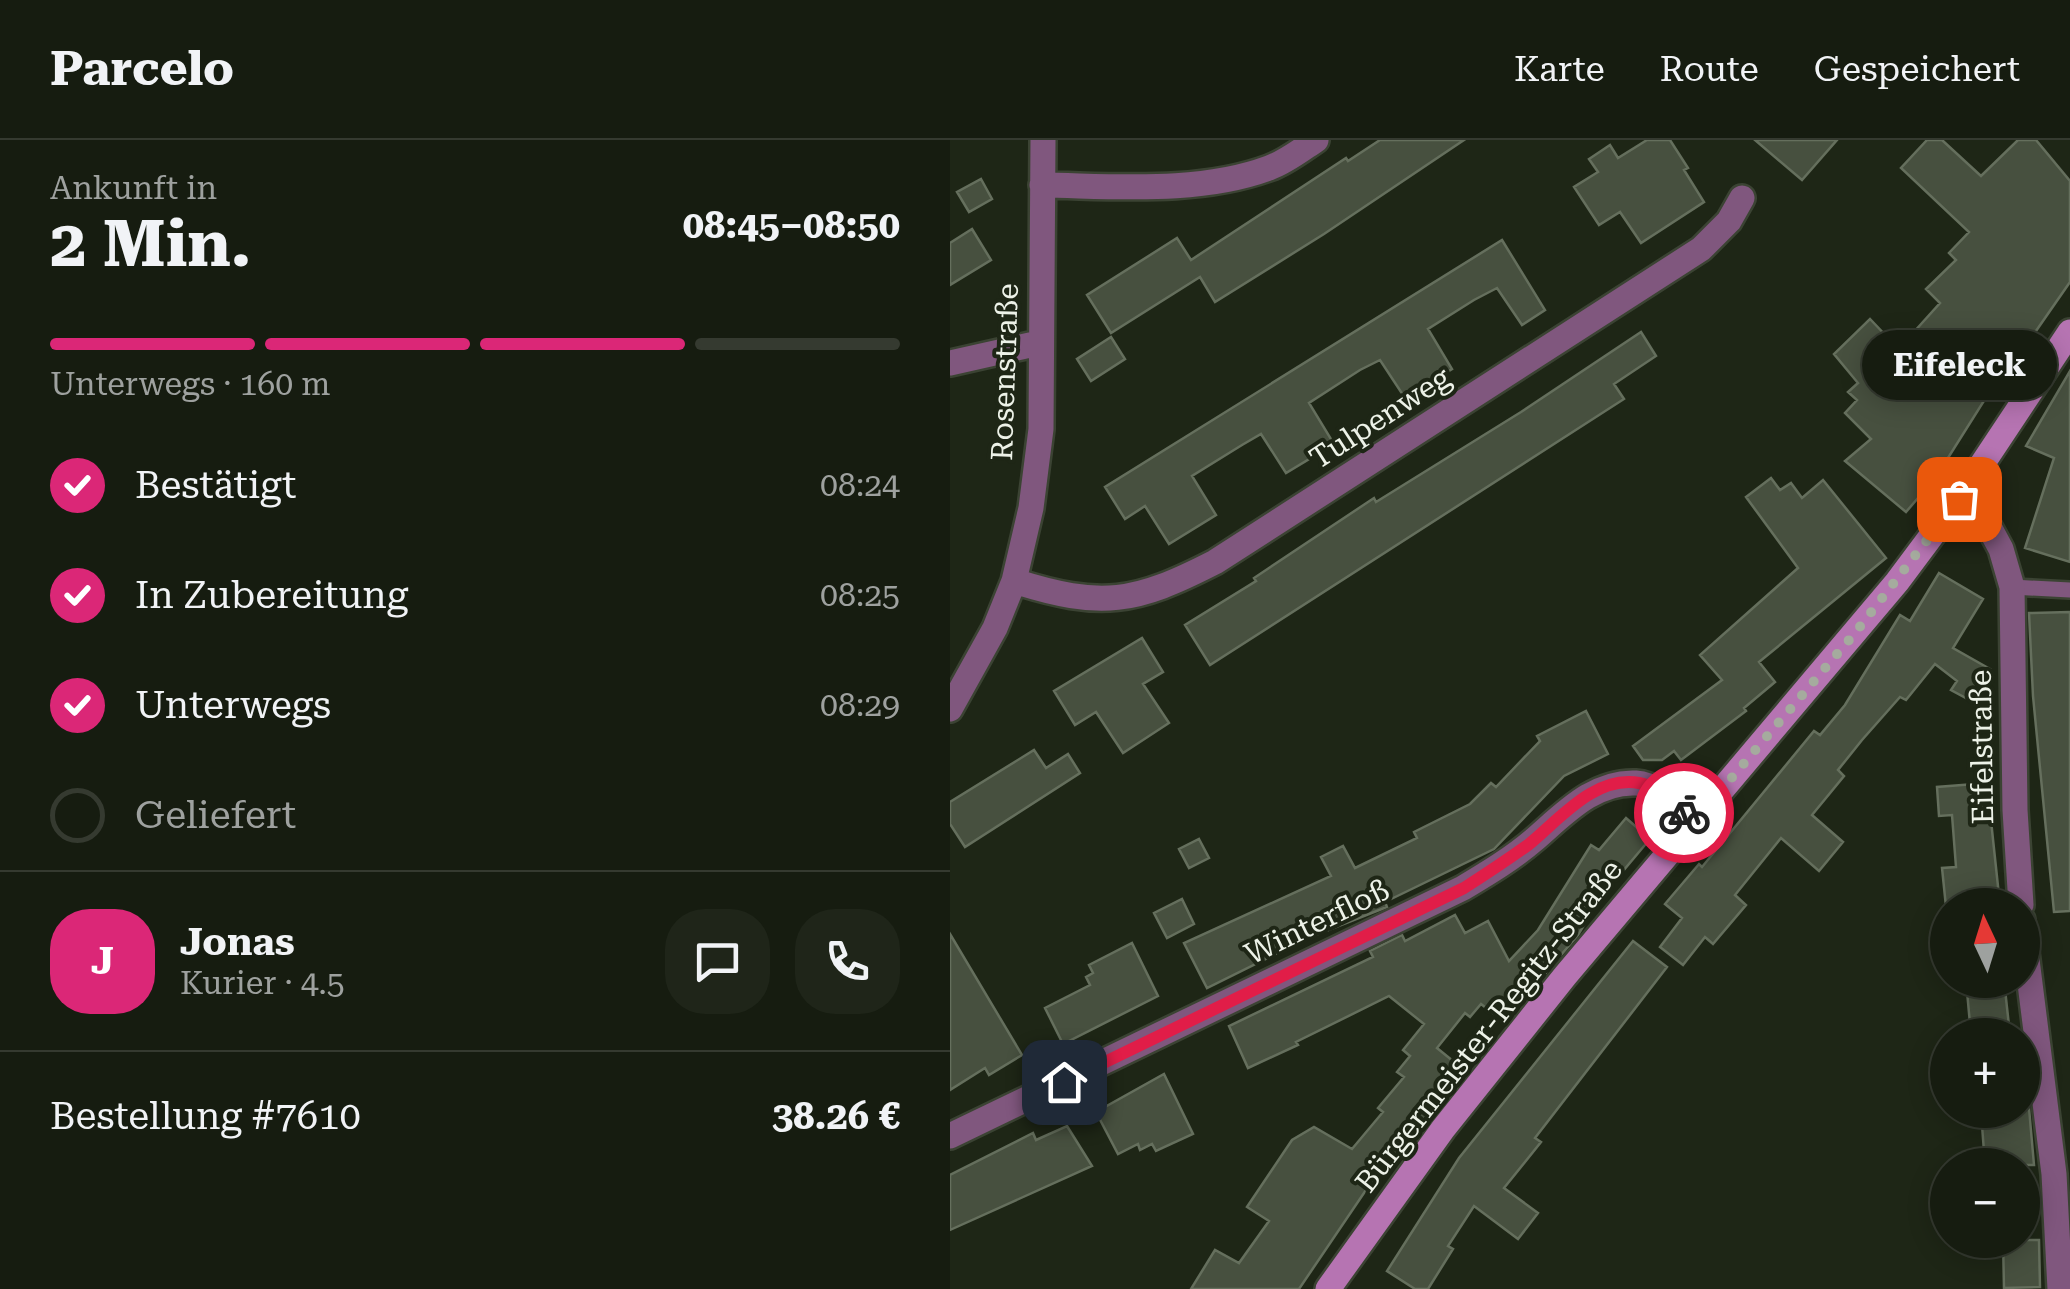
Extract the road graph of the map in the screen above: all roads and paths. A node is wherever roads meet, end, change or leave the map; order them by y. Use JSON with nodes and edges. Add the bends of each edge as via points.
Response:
{"nodes":[{"id":1,"x":1043,"y":140,"type":"edge"},
{"id":2,"x":1316,"y":140,"type":"edge"},
{"id":3,"x":1042,"y":184,"type":"junction"},
{"id":4,"x":1742,"y":198,"type":"dead end"},
{"id":5,"x":2070,"y":332,"type":"edge"},
{"id":6,"x":1040,"y":343,"type":"junction"},
{"id":7,"x":950,"y":363,"type":"edge"},
{"id":8,"x":1959,"y":499,"type":"junction"},
{"id":9,"x":1014,"y":582,"type":"junction"},
{"id":10,"x":2012,"y":588,"type":"junction"},
{"id":11,"x":2070,"y":590,"type":"edge"},
{"id":12,"x":950,"y":709,"type":"edge"},
{"id":13,"x":1694,"y":822,"type":"junction"},
{"id":14,"x":2019,"y":888,"type":"edge"},
{"id":15,"x":2032,"y":998,"type":"edge"},
{"id":16,"x":950,"y":1136,"type":"edge"},
{"id":17,"x":1328,"y":1289,"type":"edge"},
{"id":18,"x":2060,"y":1289,"type":"edge"}],
"edges":[{"from":1,"to":3,"type":"street","name":"Rosenstraße"},
{"from":2,"to":3,"type":"street","via":[[1274,167],[1240,178]]},
{"from":3,"to":6,"type":"street","name":"Rosenstraße"},
{"from":4,"to":9,"type":"street","name":"Tulpenweg","via":[[1701,249],[1216,562],[1136,596],[1089,600]]},
{"from":5,"to":8,"type":"street","name":"Bürgermeister-Regitz-Straße"},
{"from":6,"to":7,"type":"street"},
{"from":6,"to":9,"type":"street","name":"Rosenstraße","via":[[1041,429]]},
{"from":8,"to":10,"type":"street","name":"Eifelstraße","via":[[1987,522]]},
{"from":8,"to":13,"type":"street","name":"Bürgermeister-Regitz-Straße"},
{"from":9,"to":12,"type":"street","name":"Rosenstraße"},
{"from":10,"to":11,"type":"lane"},
{"from":10,"to":14,"type":"street","name":"Eifelstraße"},
{"from":13,"to":16,"type":"street","name":"Winterfloß","via":[[1639,783],[1606,786],[1464,888]]},
{"from":13,"to":17,"type":"street","name":"Bürgermeister-Regitz-Straße","via":[[1443,1129]]},
{"from":15,"to":18,"type":"street","via":[[2054,1174]]}]}
